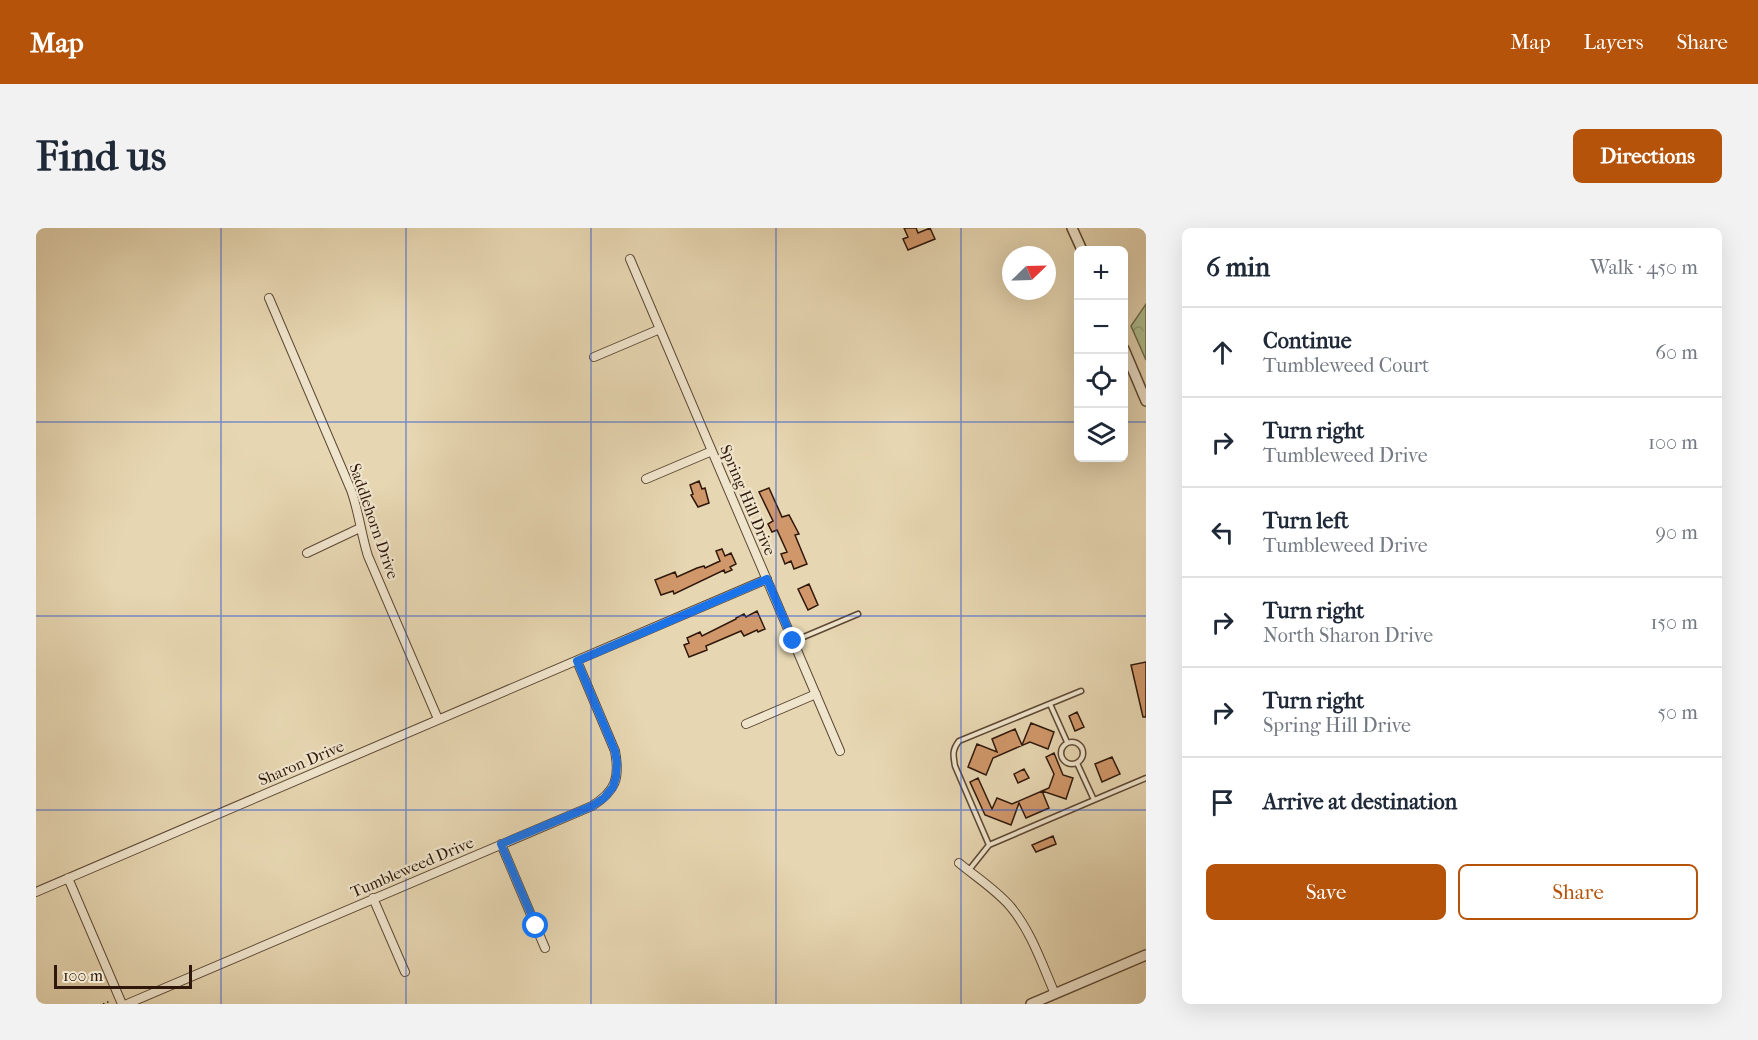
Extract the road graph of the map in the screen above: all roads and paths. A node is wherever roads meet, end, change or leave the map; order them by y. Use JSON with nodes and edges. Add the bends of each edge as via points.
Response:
{"nodes":[{"id":1,"x":1072,"y":228,"type":"edge"},
{"id":2,"x":1080,"y":246,"type":"edge"},
{"id":3,"x":630,"y":259,"type":"dead end"},
{"id":4,"x":269,"y":298,"type":"dead end"},
{"id":5,"x":660,"y":329,"type":"junction"},
{"id":6,"x":1126,"y":354,"type":"edge"},
{"id":7,"x":594,"y":357,"type":"dead end"},
{"id":8,"x":1146,"y":401,"type":"edge"},
{"id":9,"x":712,"y":451,"type":"junction"},
{"id":10,"x":646,"y":479,"type":"dead end"},
{"id":11,"x":360,"y":528,"type":"junction"},
{"id":12,"x":307,"y":553,"type":"dead end"},
{"id":13,"x":767,"y":579,"type":"junction"},
{"id":14,"x":858,"y":614,"type":"dead end"},
{"id":15,"x":793,"y":641,"type":"junction"},
{"id":16,"x":577,"y":661,"type":"junction"},
{"id":17,"x":1081,"y":691,"type":"dead end"},
{"id":18,"x":816,"y":694,"type":"junction"},
{"id":19,"x":1050,"y":704,"type":"junction"},
{"id":20,"x":438,"y":719,"type":"junction"},
{"id":21,"x":746,"y":724,"type":"dead end"},
{"id":22,"x":1067,"y":742,"type":"junction"},
{"id":23,"x":840,"y":751,"type":"dead end"},
{"id":24,"x":1077,"y":763,"type":"junction"},
{"id":25,"x":1146,"y":778,"type":"edge"},
{"id":26,"x":1094,"y":801,"type":"junction"},
{"id":27,"x":501,"y":844,"type":"junction"},
{"id":28,"x":989,"y":845,"type":"junction"},
{"id":29,"x":959,"y":863,"type":"dead end"},
{"id":30,"x":968,"y":871,"type":"junction"},
{"id":31,"x":68,"y":878,"type":"junction"},
{"id":32,"x":36,"y":892,"type":"edge"},
{"id":33,"x":373,"y":898,"type":"junction"},
{"id":34,"x":545,"y":948,"type":"dead end"},
{"id":35,"x":1146,"y":955,"type":"edge"},
{"id":36,"x":405,"y":972,"type":"dead end"},
{"id":37,"x":1055,"y":994,"type":"junction"},
{"id":38,"x":122,"y":1004,"type":"edge"},
{"id":39,"x":127,"y":1004,"type":"edge"},
{"id":40,"x":1031,"y":1004,"type":"edge"}],
"edges":[{"from":1,"to":2,"type":"street"},
{"from":3,"to":5,"type":"street","name":"Spring Hill Drive"},
{"from":4,"to":11,"type":"street","name":"Saddlehorn Drive","via":[[351,490]]},
{"from":5,"to":7,"type":"street"},
{"from":5,"to":9,"type":"street","name":"Spring Hill Drive"},
{"from":6,"to":8,"type":"street"},
{"from":9,"to":10,"type":"street"},
{"from":9,"to":13,"type":"street","name":"Spring Hill Drive"},
{"from":11,"to":12,"type":"street"},
{"from":11,"to":20,"type":"street","name":"Saddlehorn Drive","via":[[368,556]]},
{"from":13,"to":15,"type":"street","name":"Spring Hill Drive"},
{"from":13,"to":16,"type":"street","name":"Sharon Drive"},
{"from":14,"to":15,"type":"lane"},
{"from":15,"to":18,"type":"street","name":"Spring Hill Drive"},
{"from":16,"to":20,"type":"street","name":"Sharon Drive"},
{"from":16,"to":27,"type":"street","name":"Tumbleweed Drive","via":[[615,751],[617,773],[613,787],[592,806]]},
{"from":17,"to":19,"type":"lane"},
{"from":18,"to":21,"type":"street"},
{"from":18,"to":23,"type":"street","name":"Spring Hill Drive"},
{"from":19,"to":22,"type":"lane"},
{"from":19,"to":28,"type":"lane","via":[[959,741],[954,749],[955,766]]},
{"from":20,"to":31,"type":"street","name":"Sharon Drive"},
{"from":22,"to":24,"type":"lane","via":[[1061,749],[1062,757],[1067,763]]},
{"from":22,"to":24,"type":"lane","via":[[1077,742],[1083,748]]},
{"from":24,"to":26,"type":"lane"},
{"from":25,"to":26,"type":"lane"},
{"from":26,"to":28,"type":"lane"},
{"from":27,"to":33,"type":"street","name":"Tumbleweed Drive"},
{"from":27,"to":34,"type":"street"},
{"from":28,"to":30,"type":"lane"},
{"from":29,"to":30,"type":"street"},
{"from":30,"to":37,"type":"street","via":[[998,894],[1019,917]]},
{"from":31,"to":32,"type":"street","name":"Sharon Drive"},
{"from":31,"to":38,"type":"street"},
{"from":33,"to":36,"type":"street"},
{"from":33,"to":39,"type":"street","name":"Tumbleweed Drive"},
{"from":35,"to":37,"type":"street"},
{"from":37,"to":40,"type":"street"}]}
